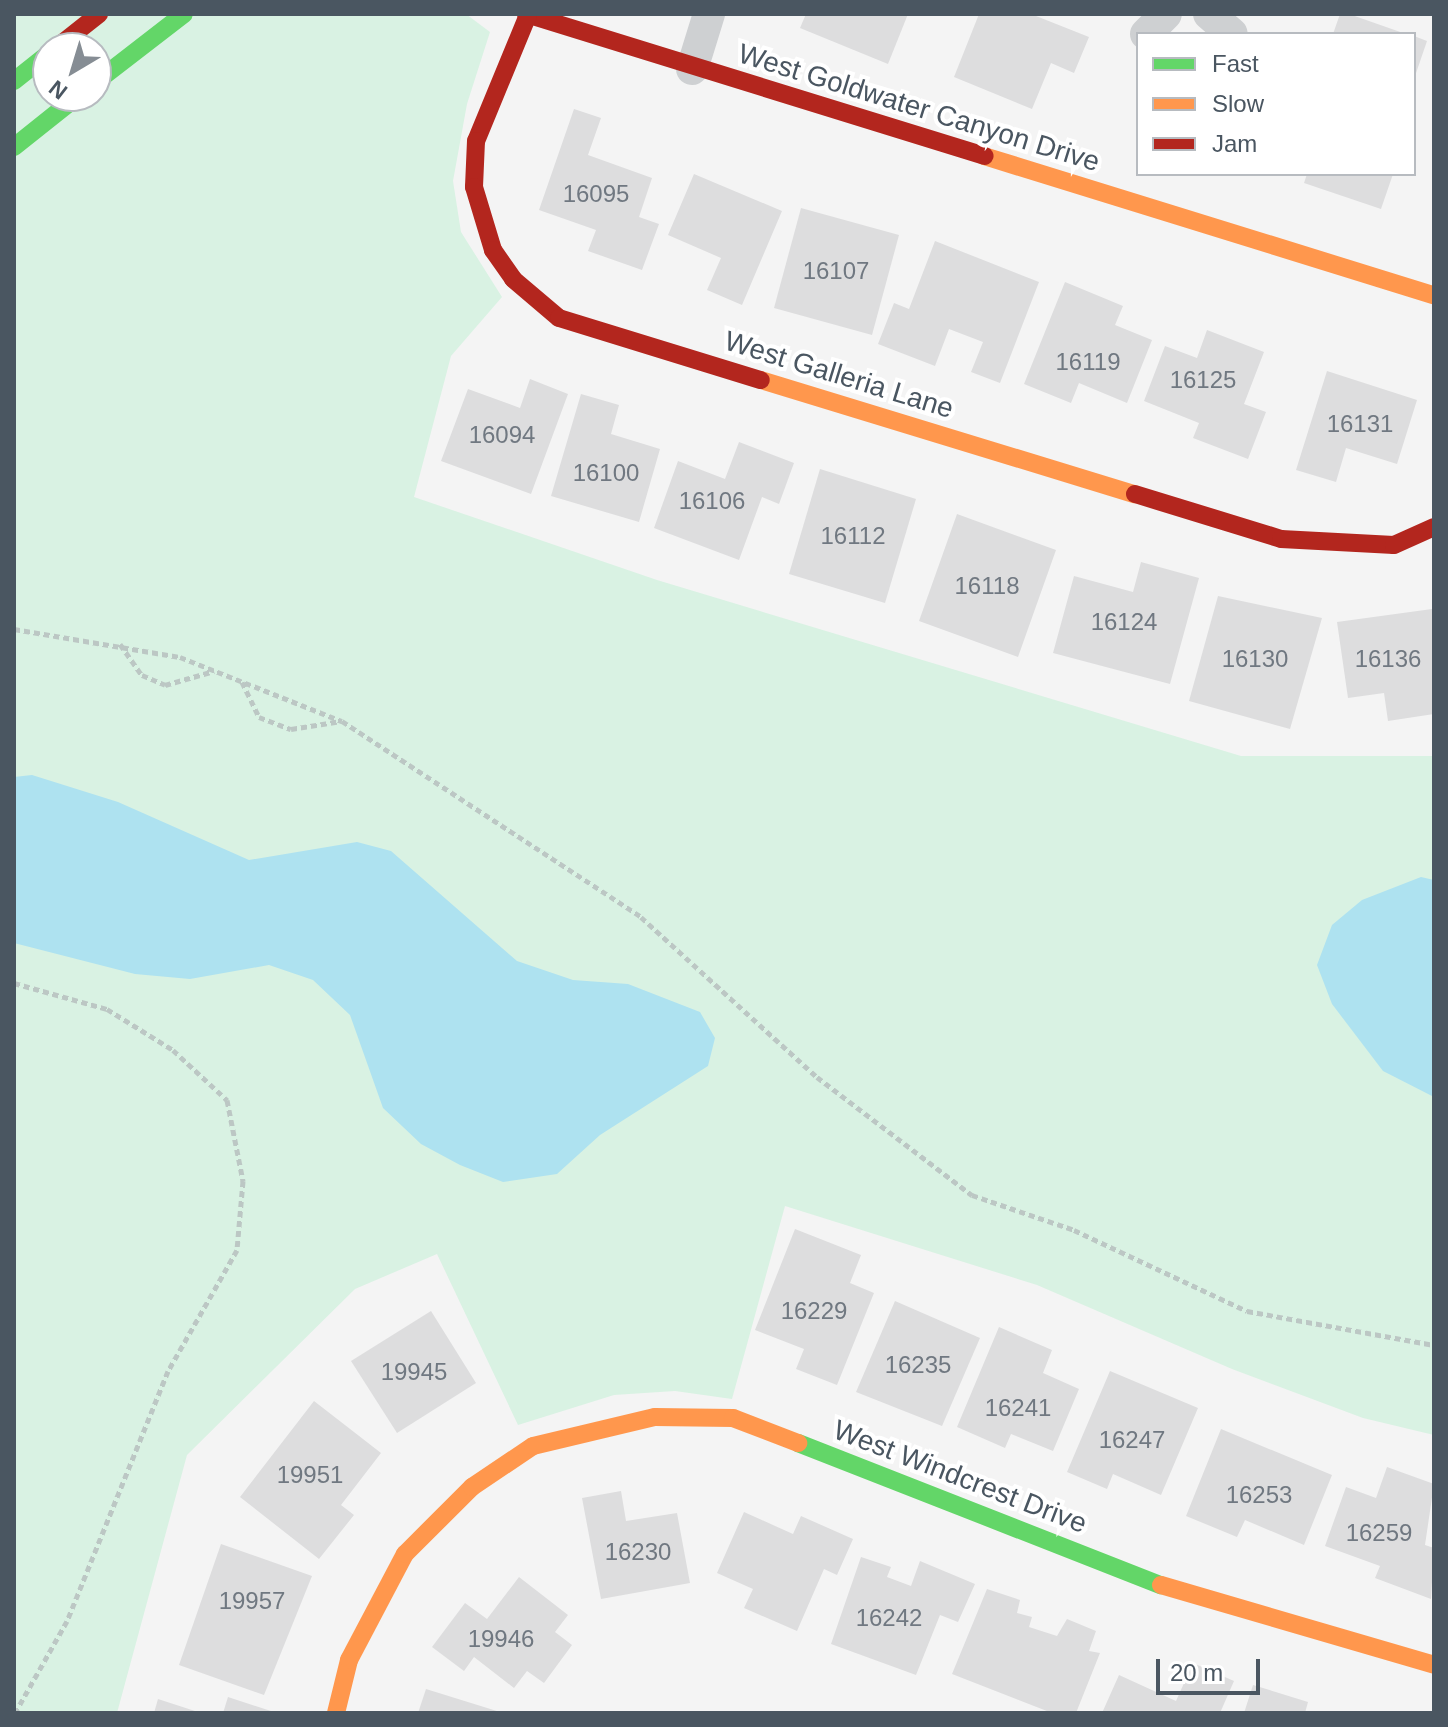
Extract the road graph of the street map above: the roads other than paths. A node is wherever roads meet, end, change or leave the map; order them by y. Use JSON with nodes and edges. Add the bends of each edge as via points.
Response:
{"nodes":[{"id":1,"x":99,"y":14,"type":"edge"},
{"id":2,"x":184,"y":14,"type":"edge"},
{"id":3,"x":527,"y":14,"type":"edge"},
{"id":4,"x":709,"y":14,"type":"edge"},
{"id":5,"x":1166,"y":14,"type":"edge"},
{"id":6,"x":1209,"y":14,"type":"edge"},
{"id":7,"x":76,"y":32,"type":"edge"},
{"id":8,"x":1148,"y":32,"type":"edge"},
{"id":9,"x":1230,"y":32,"type":"edge"},
{"id":10,"x":32,"y":67,"type":"edge"},
{"id":11,"x":692,"y":69,"type":"junction"},
{"id":12,"x":112,"y":70,"type":"edge"},
{"id":13,"x":14,"y":81,"type":"edge"},
{"id":14,"x":58,"y":112,"type":"edge"},
{"id":15,"x":14,"y":147,"type":"edge"},
{"id":16,"x":1434,"y":295,"type":"edge"},
{"id":17,"x":1434,"y":527,"type":"edge"},
{"id":18,"x":1434,"y":1665,"type":"edge"},
{"id":19,"x":336,"y":1713,"type":"edge"}],
"edges":[{"from":1,"to":7,"type":"street"},
{"from":2,"to":12,"type":"street"},
{"from":3,"to":11,"type":"street","name":"West Goldwater Canyon Drive"},
{"from":3,"to":17,"type":"street","name":"West Galleria Lane","via":[[476,141],[474,187],[478,219],[493,250],[513,279],[559,318],[1281,539],[1394,545]]},
{"from":4,"to":11,"type":"street"},
{"from":5,"to":8,"type":"street"},
{"from":6,"to":9,"type":"street"},
{"from":10,"to":13,"type":"street"},
{"from":11,"to":16,"type":"street","name":"West Goldwater Canyon Drive"},
{"from":14,"to":15,"type":"street"},
{"from":18,"to":19,"type":"street","name":"West Windcrest Drive","via":[[1142,1578],[733,1418],[596,1427],[533,1446],[472,1487],[405,1554],[349,1660]]}]}
